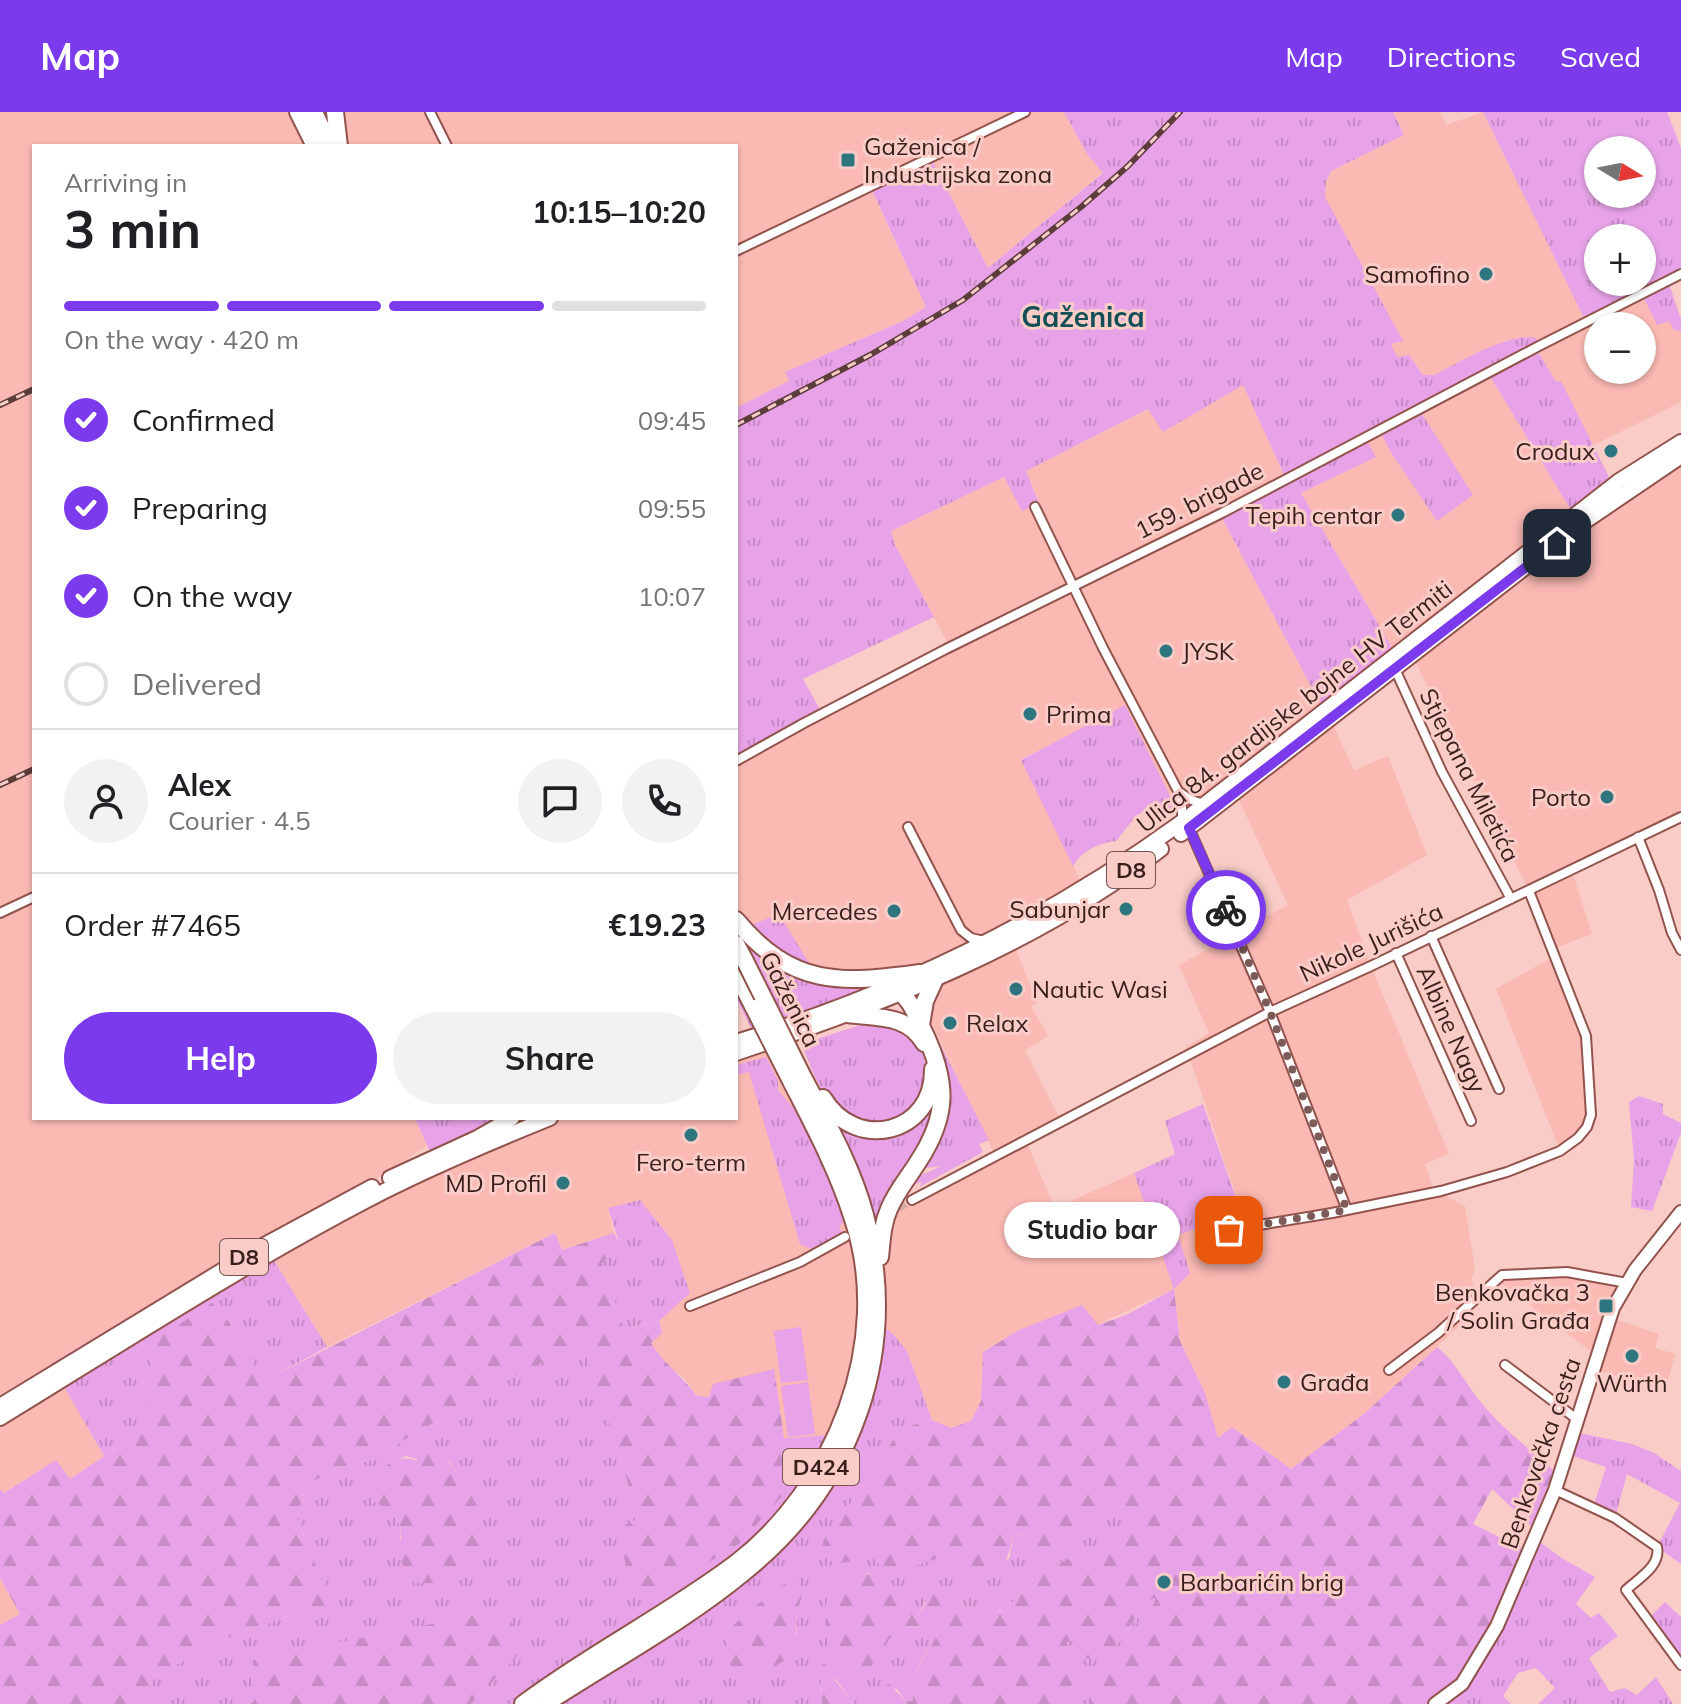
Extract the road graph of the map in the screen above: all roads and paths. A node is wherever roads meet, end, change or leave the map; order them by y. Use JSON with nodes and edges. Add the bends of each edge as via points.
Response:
{"nodes":[{"id":1,"x":298,"y":112,"type":"edge"},
{"id":2,"x":314,"y":112,"type":"edge"},
{"id":3,"x":335,"y":112,"type":"edge"},
{"id":4,"x":430,"y":112,"type":"edge"},
{"id":5,"x":1025,"y":112,"type":"edge"},
{"id":6,"x":314,"y":144,"type":"edge"},
{"id":7,"x":329,"y":144,"type":"edge"},
{"id":8,"x":339,"y":144,"type":"edge"},
{"id":9,"x":446,"y":144,"type":"edge"},
{"id":10,"x":738,"y":250,"type":"edge"},
{"id":11,"x":1681,"y":274,"type":"edge"},
{"id":12,"x":1681,"y":442,"type":"edge"},
{"id":13,"x":1681,"y":456,"type":"edge"},
{"id":14,"x":1035,"y":507,"type":"dead end"},
{"id":15,"x":1073,"y":586,"type":"junction"},
{"id":16,"x":1395,"y":669,"type":"junction"},
{"id":17,"x":738,"y":760,"type":"edge"},
{"id":18,"x":1178,"y":791,"type":"junction"},
{"id":19,"x":1203,"y":804,"type":"junction"},
{"id":20,"x":1681,"y":817,"type":"edge"},
{"id":21,"x":1186,"y":825,"type":"junction"},
{"id":22,"x":908,"y":827,"type":"dead end"},
{"id":23,"x":1638,"y":837,"type":"junction"},
{"id":24,"x":1529,"y":891,"type":"junction"},
{"id":25,"x":32,"y":898,"type":"edge"},
{"id":26,"x":1511,"y":899,"type":"junction"},
{"id":27,"x":0,"y":913,"type":"edge"},
{"id":28,"x":738,"y":922,"type":"edge"},
{"id":29,"x":961,"y":930,"type":"junction"},
{"id":30,"x":1431,"y":936,"type":"junction"},
{"id":31,"x":989,"y":942,"type":"junction"},
{"id":32,"x":738,"y":948,"type":"edge"},
{"id":33,"x":1681,"y":950,"type":"edge"},
{"id":34,"x":1396,"y":953,"type":"junction"},
{"id":35,"x":956,"y":956,"type":"junction"},
{"id":36,"x":928,"y":976,"type":"junction"},
{"id":37,"x":738,"y":977,"type":"edge"},
{"id":38,"x":738,"y":989,"type":"edge"},
{"id":39,"x":898,"y":990,"type":"junction"},
{"id":40,"x":754,"y":1008,"type":"junction"},
{"id":41,"x":1270,"y":1012,"type":"junction"},
{"id":42,"x":848,"y":1014,"type":"junction"},
{"id":43,"x":921,"y":1025,"type":"junction"},
{"id":44,"x":738,"y":1041,"type":"edge"},
{"id":45,"x":738,"y":1052,"type":"edge"},
{"id":46,"x":797,"y":1079,"type":"junction"},
{"id":47,"x":1499,"y":1089,"type":"dead end"},
{"id":48,"x":508,"y":1120,"type":"edge"},
{"id":49,"x":545,"y":1120,"type":"edge"},
{"id":50,"x":1471,"y":1121,"type":"dead end"},
{"id":51,"x":912,"y":1200,"type":"tunnel mouth"},
{"id":52,"x":1347,"y":1210,"type":"junction"},
{"id":53,"x":1681,"y":1212,"type":"edge"},
{"id":54,"x":1229,"y":1230,"type":"dead end"},
{"id":55,"x":845,"y":1237,"type":"dead end"},
{"id":56,"x":876,"y":1274,"type":"junction"},
{"id":57,"x":1627,"y":1283,"type":"junction"},
{"id":58,"x":690,"y":1306,"type":"dead end"},
{"id":59,"x":1505,"y":1365,"type":"dead end"},
{"id":60,"x":1389,"y":1370,"type":"dead end"},
{"id":61,"x":0,"y":1406,"type":"edge"},
{"id":62,"x":0,"y":1418,"type":"edge"},
{"id":63,"x":1578,"y":1420,"type":"junction"},
{"id":64,"x":1555,"y":1490,"type":"junction"},
{"id":65,"x":1681,"y":1665,"type":"edge"},
{"id":66,"x":523,"y":1704,"type":"edge"},
{"id":67,"x":545,"y":1704,"type":"edge"},
{"id":68,"x":1435,"y":1704,"type":"edge"}],
"edges":[{"from":1,"to":6,"type":"highway"},
{"from":2,"to":7,"type":"highway"},
{"from":3,"to":8,"type":"highway"},
{"from":4,"to":9,"type":"street"},
{"from":5,"to":10,"type":"street"},
{"from":11,"to":15,"type":"street","name":"159. brigade"},
{"from":12,"to":19,"type":"main road","name":"Ulica 84. gardijske bojne HV Termiti","number":"D8","via":[[1619,481]]},
{"from":13,"to":16,"type":"main road","name":"Ulica 84. gardijske bojne HV Termiti","number":"D8","via":[[1581,524]]},
{"from":14,"to":15,"type":"street"},
{"from":15,"to":17,"type":"street","name":"159. brigade"},
{"from":15,"to":18,"type":"street"},
{"from":16,"to":21,"type":"main road","name":"Ulica 84. gardijske bojne HV Termiti","number":"D8"},
{"from":16,"to":26,"type":"street","name":"Stjepana Miletića","via":[[1442,772]]},
{"from":18,"to":19,"type":"street"},
{"from":18,"to":21,"type":"street"},
{"from":19,"to":21,"type":"main road","name":"Ulica 84. gardijske bojne HV Termiti","number":"D8"},
{"from":20,"to":23,"type":"street","name":"Nikole Jurišića"},
{"from":21,"to":31,"type":"main road","name":"Ulica 84. gardijske bojne HV Termiti","number":"D8"},
{"from":21,"to":36,"type":"main road","name":"Ulica 84. gardijske bojne HV Termiti","number":"D8","via":[[1143,863],[1081,902],[1004,946]]},
{"from":21,"to":41,"type":"street"},
{"from":22,"to":29,"type":"street"},
{"from":23,"to":24,"type":"street","name":"Nikole Jurišića"},
{"from":23,"to":33,"type":"street"},
{"from":24,"to":26,"type":"street","name":"Nikole Jurišića"},
{"from":24,"to":52,"type":"street","via":[[1584,1025],[1591,1115],[1587,1127],[1560,1151],[1507,1172]]},
{"from":25,"to":27,"type":"street"},
{"from":26,"to":30,"type":"street","name":"Nikole Jurišića"},
{"from":28,"to":36,"type":"highway","via":[[761,947],[817,976],[856,981]]},
{"from":29,"to":31,"type":"street"},
{"from":29,"to":35,"type":"street"},
{"from":30,"to":34,"type":"street","name":"Nikole Jurišića"},
{"from":30,"to":47,"type":"street"},
{"from":31,"to":35,"type":"main road","name":"Ulica 84. gardijske bojne HV Termiti","number":"D8"},
{"from":32,"to":46,"type":"highway","name":"Gaženica","number":"D424","bridge":true},
{"from":34,"to":41,"type":"street","name":"Nikole Jurišića"},
{"from":34,"to":50,"type":"street","name":"Albine Nagy"},
{"from":35,"to":36,"type":"main road","name":"Ulica 84. gardijske bojne HV Termiti","number":"D8"},
{"from":36,"to":39,"type":"main road","name":"Ulica 84. gardijske bojne HV Termiti","number":"D8"},
{"from":36,"to":43,"type":"highway"},
{"from":37,"to":40,"type":"highway","name":"Gaženica","number":"D424"},
{"from":38,"to":40,"type":"highway"},
{"from":39,"to":42,"type":"main road","name":"Ulica 84. gardijske bojne HV Termiti","number":"D8"},
{"from":39,"to":43,"type":"highway"},
{"from":39,"to":44,"type":"main road","name":"Ulica 84. gardijske bojne HV Termiti","number":"D8"},
{"from":40,"to":46,"type":"highway","name":"Gaženica","number":"D424","bridge":true},
{"from":41,"to":51,"type":"street","name":"Nikole Jurišića"},
{"from":41,"to":52,"type":"street"},
{"from":42,"to":45,"type":"main road","name":"Ulica 84. gardijske bojne HV Termiti","number":"D8"},
{"from":42,"to":46,"type":"highway","via":[[904,1023],[922,1038],[933,1081],[921,1108],[903,1126],[861,1129],[836,1116],[813,1082]]},
{"from":43,"to":56,"type":"highway","via":[[942,1077],[941,1112],[929,1144],[888,1210]]},
{"from":46,"to":56,"type":"highway","number":"D424","via":[[847,1165],[864,1213]]},
{"from":46,"to":66,"type":"highway","number":"D424","via":[[854,1221],[862,1260],[859,1364],[837,1437],[798,1500],[737,1562]]},
{"from":48,"to":61,"type":"main road","number":"D8","via":[[273,1240]]},
{"from":49,"to":62,"type":"main road","number":"D8","via":[[411,1178],[325,1223]]},
{"from":52,"to":54,"type":"street"},
{"from":53,"to":57,"type":"main road","name":"Benkovačka cesta"},
{"from":55,"to":58,"type":"street","via":[[800,1262]]},
{"from":56,"to":67,"type":"highway","number":"D424","via":[[876,1335],[868,1387],[845,1449],[803,1515],[710,1598]]},
{"from":57,"to":60,"type":"street","via":[[1567,1272],[1502,1275]]},
{"from":57,"to":63,"type":"main road","name":"Benkovačka cesta","via":[[1613,1308]]},
{"from":59,"to":63,"type":"street"},
{"from":63,"to":64,"type":"main road","name":"Benkovačka cesta"},
{"from":64,"to":65,"type":"street","via":[[1615,1518],[1657,1547],[1656,1564],[1626,1590]]},
{"from":64,"to":68,"type":"main road","name":"Benkovačka cesta","via":[[1497,1626],[1462,1684]]}]}
